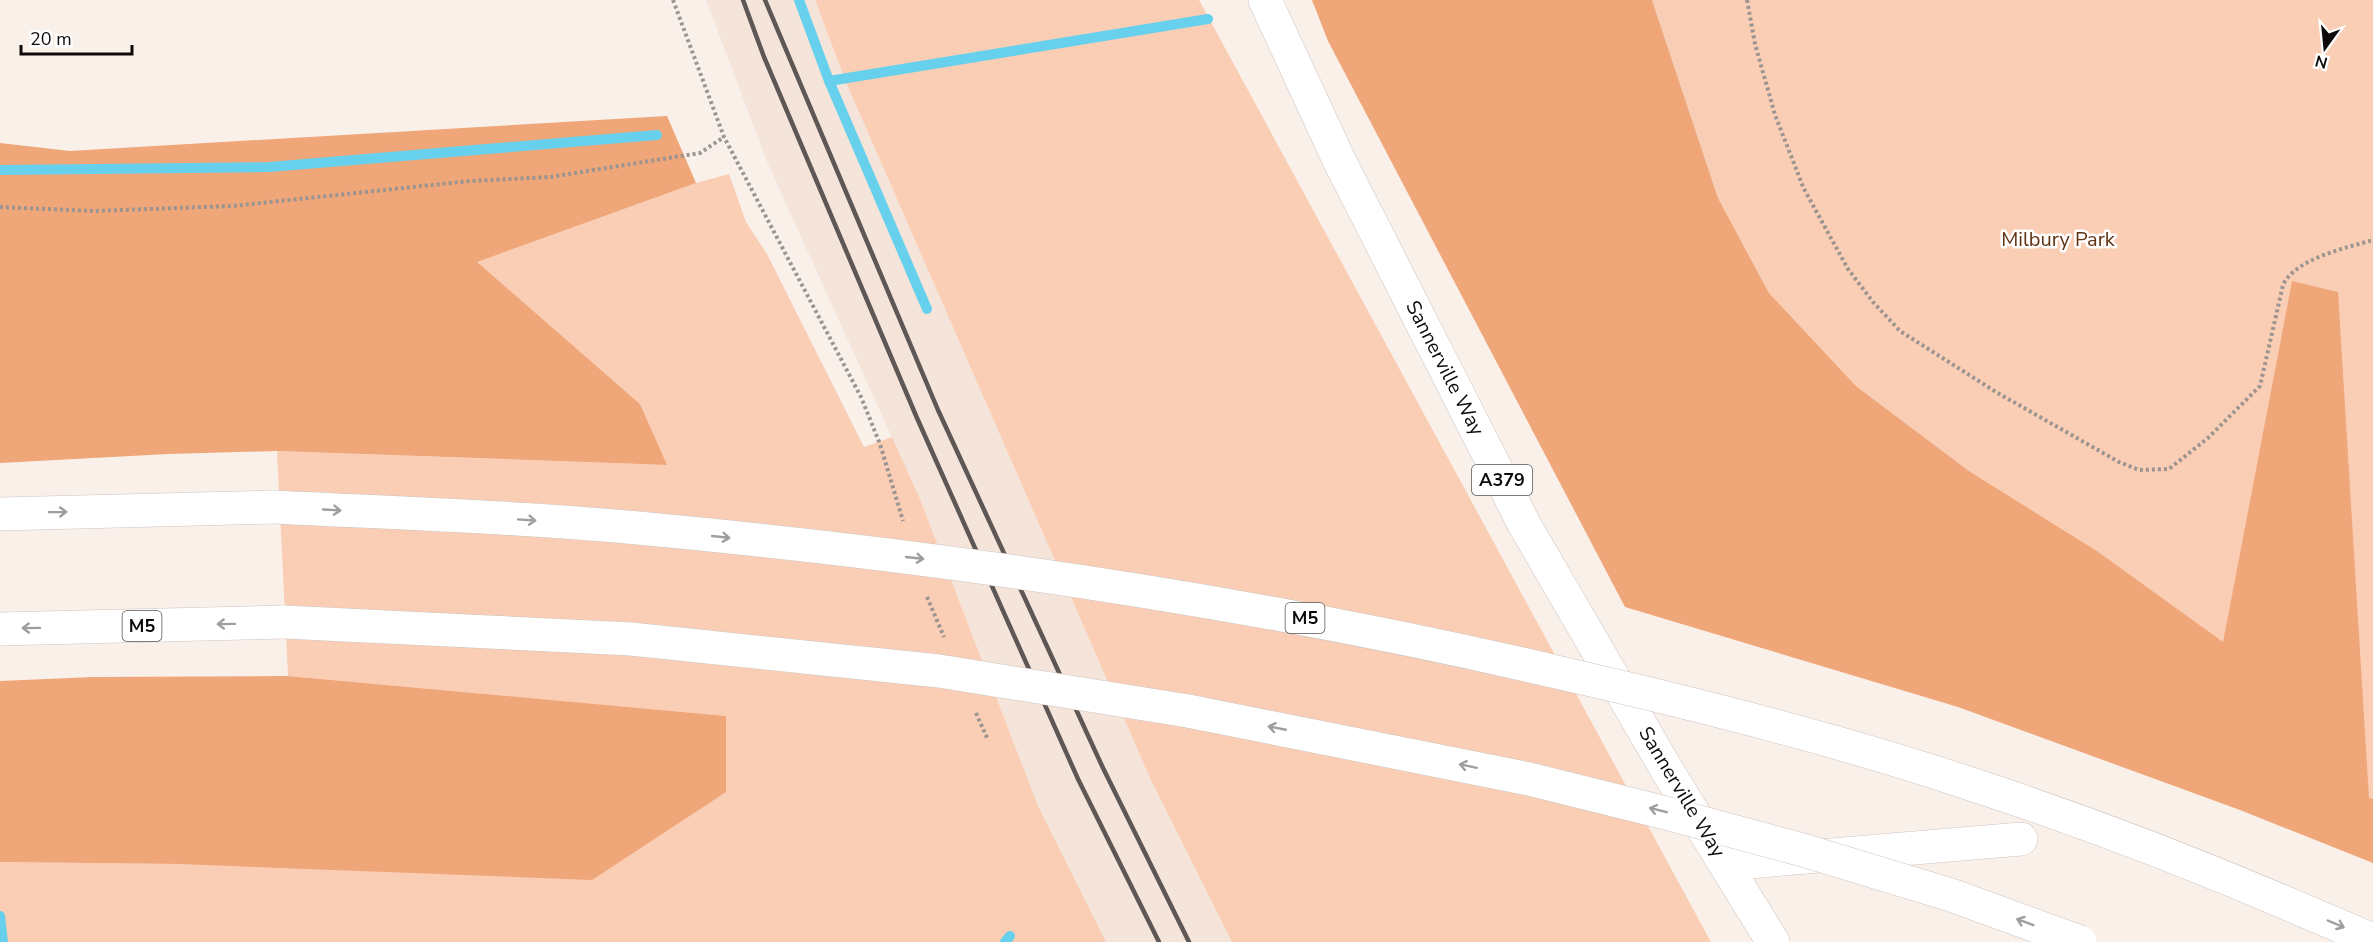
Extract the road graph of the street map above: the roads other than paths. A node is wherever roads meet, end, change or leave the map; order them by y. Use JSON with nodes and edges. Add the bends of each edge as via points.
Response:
{"nodes":[{"id":1,"x":1265,"y":0,"type":"edge"},
{"id":2,"x":0,"y":514,"type":"edge"},
{"id":3,"x":0,"y":629,"type":"edge"},
{"id":4,"x":2021,"y":839,"type":"dead end"},
{"id":5,"x":1725,"y":864,"type":"junction"},
{"id":6,"x":2373,"y":940,"type":"edge"},
{"id":7,"x":1773,"y":942,"type":"edge"},
{"id":8,"x":2080,"y":942,"type":"edge"}],
"edges":[{"from":1,"to":5,"type":"main road","name":"Sannerville Way","number":"A379","via":[[1339,160],[1524,524]]},
{"from":2,"to":6,"type":"main road","number":"M5","one_way":true,"bridge":true,"via":[[273,507],[637,528],[948,562],[1152,590],[1353,626],[1706,707],[1964,781],[2204,868]]},
{"from":8,"to":3,"type":"main road","number":"M5","one_way":true,"bridge":true,"via":[[1951,895],[1806,851],[1529,779],[1188,711],[939,671],[631,639],[284,622]]},
{"from":4,"to":5,"type":"main road"},
{"from":5,"to":7,"type":"main road","name":"Sannerville Way","number":"A379"}]}
